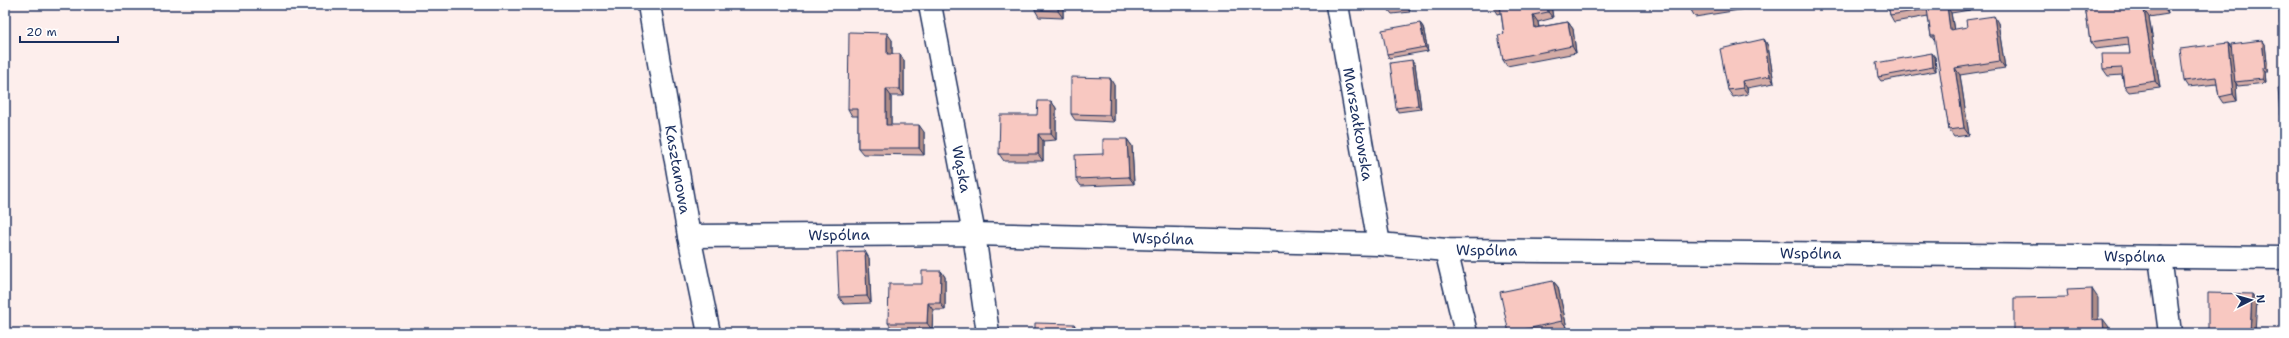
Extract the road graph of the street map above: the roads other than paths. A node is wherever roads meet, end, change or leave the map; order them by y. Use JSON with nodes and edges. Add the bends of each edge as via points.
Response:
{"nodes":[{"id":1,"x":649,"y":5,"type":"edge"},
{"id":2,"x":930,"y":5,"type":"edge"},
{"id":3,"x":1337,"y":5,"type":"edge"},
{"id":4,"x":974,"y":234,"type":"junction"},
{"id":5,"x":689,"y":236,"type":"junction"},
{"id":6,"x":1379,"y":244,"type":"junction"},
{"id":7,"x":1446,"y":250,"type":"junction"},
{"id":8,"x":2160,"y":257,"type":"junction"},
{"id":9,"x":2284,"y":258,"type":"edge"},
{"id":10,"x":709,"y":333,"type":"edge"},
{"id":11,"x":988,"y":333,"type":"edge"},
{"id":12,"x":1466,"y":333,"type":"edge"},
{"id":13,"x":2170,"y":333,"type":"edge"}],
"edges":[{"from":1,"to":5,"type":"street","name":"Kasztanowa"},
{"from":2,"to":4,"type":"street","name":"Wąska"},
{"from":3,"to":6,"type":"street","name":"Marszałkowska"},
{"from":4,"to":5,"type":"street","name":"Wspólna"},
{"from":4,"to":6,"type":"street","name":"Wspólna"},
{"from":4,"to":11,"type":"street","name":"Wąska"},
{"from":5,"to":10,"type":"street","name":"Kasztanowa"},
{"from":6,"to":7,"type":"street","name":"Wspólna"},
{"from":7,"to":8,"type":"street","name":"Wspólna"},
{"from":7,"to":12,"type":"street"},
{"from":8,"to":9,"type":"street","name":"Wspólna"},
{"from":8,"to":13,"type":"street"}]}
